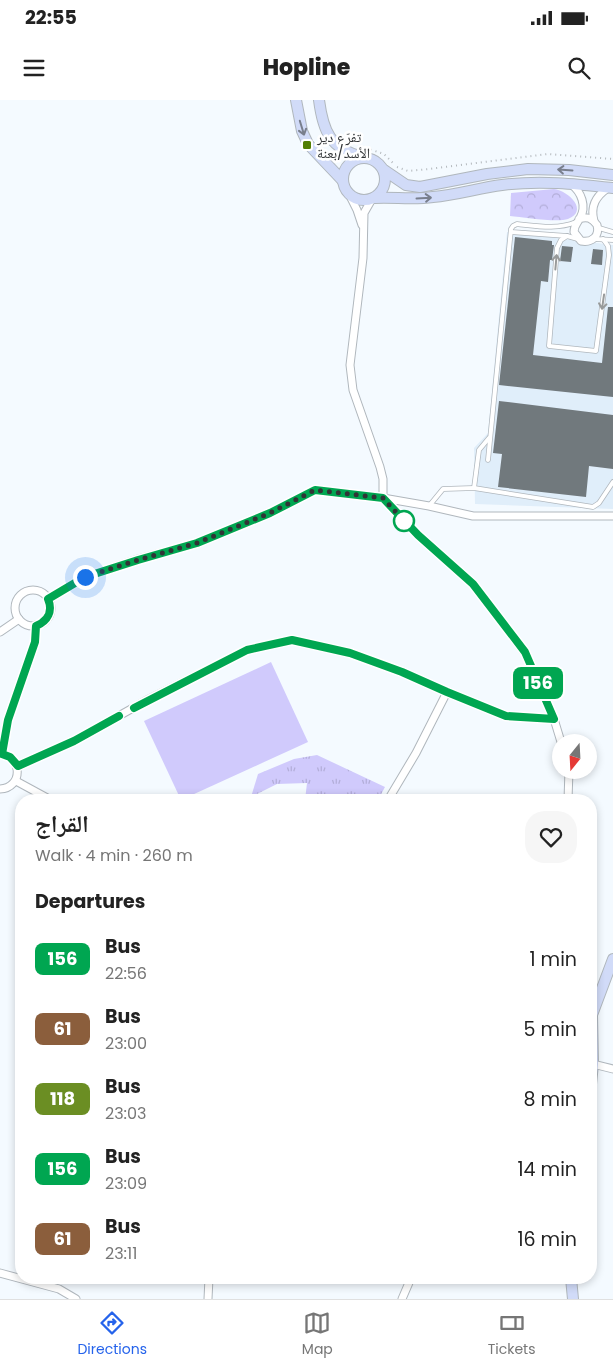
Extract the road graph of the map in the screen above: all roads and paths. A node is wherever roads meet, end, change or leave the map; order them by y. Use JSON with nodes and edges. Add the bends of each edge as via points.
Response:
{"nodes":[{"id":1,"x":296,"y":100,"type":"edge"},
{"id":2,"x":320,"y":100,"type":"edge"},
{"id":3,"x":361,"y":148,"type":"dead end"},
{"id":4,"x":366,"y":158,"type":"junction"},
{"id":5,"x":613,"y":159,"type":"edge"},
{"id":6,"x":384,"y":170,"type":"junction"},
{"id":7,"x":613,"y":175,"type":"edge"},
{"id":8,"x":343,"y":181,"type":"junction"},
{"id":9,"x":571,"y":184,"type":"junction"},
{"id":10,"x":611,"y":188,"type":"edge"},
{"id":11,"x":349,"y":194,"type":"junction"},
{"id":12,"x":374,"y":198,"type":"junction"},
{"id":13,"x":578,"y":221,"type":"junction"},
{"id":14,"x":596,"y":224,"type":"junction"},
{"id":15,"x":363,"y":232,"type":"junction"},
{"id":16,"x":511,"y":232,"type":"junction"},
{"id":17,"x":613,"y":232,"type":"edge"},
{"id":18,"x":567,"y":236,"type":"junction"},
{"id":19,"x":603,"y":238,"type":"junction"},
{"id":20,"x":578,"y":239,"type":"junction"},
{"id":21,"x":593,"y":239,"type":"junction"},
{"id":22,"x":613,"y":240,"type":"edge"},
{"id":23,"x":490,"y":436,"type":"junction"},
{"id":24,"x":488,"y":460,"type":"dead end"},
{"id":25,"x":613,"y":482,"type":"edge"},
{"id":26,"x":474,"y":488,"type":"junction"},
{"id":27,"x":383,"y":498,"type":"junction"},
{"id":28,"x":429,"y":506,"type":"junction"},
{"id":29,"x":613,"y":516,"type":"edge"},
{"id":30,"x":48,"y":599,"type":"junction"},
{"id":31,"x":19,"y":619,"type":"junction"},
{"id":32,"x":36,"y":626,"type":"junction"},
{"id":33,"x":0,"y":632,"type":"edge"},
{"id":34,"x":447,"y":692,"type":"junction"},
{"id":35,"x":554,"y":719,"type":"junction"},
{"id":36,"x":559,"y":734,"type":"edge"},
{"id":37,"x":1,"y":754,"type":"edge"},
{"id":38,"x":18,"y":766,"type":"junction"},
{"id":39,"x":569,"y":779,"type":"edge"},
{"id":40,"x":16,"y":781,"type":"junction"},
{"id":41,"x":0,"y":789,"type":"edge"},
{"id":42,"x":40,"y":794,"type":"edge"},
{"id":43,"x":392,"y":794,"type":"edge"},
{"id":44,"x":568,"y":794,"type":"edge"},
{"id":45,"x":613,"y":959,"type":"edge"},
{"id":46,"x":597,"y":1002,"type":"edge"},
{"id":47,"x":597,"y":1065,"type":"edge"},
{"id":48,"x":613,"y":1069,"type":"edge"},
{"id":49,"x":0,"y":1273,"type":"edge"},
{"id":50,"x":15,"y":1277,"type":"edge"},
{"id":51,"x":43,"y":1284,"type":"edge"},
{"id":52,"x":209,"y":1284,"type":"edge"},
{"id":53,"x":408,"y":1284,"type":"edge"},
{"id":54,"x":572,"y":1284,"type":"edge"},
{"id":55,"x":76,"y":1299,"type":"edge"},
{"id":56,"x":208,"y":1299,"type":"edge"},
{"id":57,"x":402,"y":1299,"type":"edge"},
{"id":58,"x":573,"y":1299,"type":"edge"}],
"edges":[{"from":1,"to":8,"type":"main road","one_way":true,"via":[[308,144]]},
{"from":2,"to":4,"type":"main road","via":[[324,127],[335,143],[351,154]]},
{"from":3,"to":5,"type":"path","via":[[384,154],[395,166],[408,171],[548,154]]},
{"from":4,"to":6,"type":"main road"},
{"from":4,"to":8,"type":"main road","via":[[349,164]]},
{"from":7,"to":6,"type":"main road","one_way":true,"via":[[528,169],[420,187],[406,185]]},
{"from":6,"to":12,"type":"main road","via":[[384,187]]},
{"from":8,"to":11,"type":"main road"},
{"from":9,"to":10,"type":"main road"},
{"from":12,"to":9,"type":"main road","one_way":true,"via":[[434,197],[514,184]]},
{"from":9,"to":13,"type":"street","via":[[583,200]]},
{"from":10,"to":14,"type":"street","via":[[599,194],[596,200],[592,211]]},
{"from":11,"to":12,"type":"main road","via":[[362,201]]},
{"from":11,"to":15,"type":"street"},
{"from":12,"to":15,"type":"street","via":[[364,213]]},
{"from":13,"to":14,"type":"street","via":[[587,218]]},
{"from":13,"to":16,"type":"lane","via":[[561,227],[517,224],[512,226]]},
{"from":13,"to":20,"type":"street","via":[[574,232]]},
{"from":14,"to":17,"type":"lane","via":[[602,230]]},
{"from":14,"to":21,"type":"street","via":[[597,233]]},
{"from":15,"to":27,"type":"street","via":[[363,258],[350,353],[351,377],[380,467]]},
{"from":16,"to":18,"type":"lane"},
{"from":16,"to":23,"type":"lane"},
{"from":19,"to":18,"type":"lane","one_way":true,"via":[[609,255],[596,350],[549,346],[557,248]]},
{"from":18,"to":20,"type":"lane"},
{"from":19,"to":21,"type":"lane"},
{"from":19,"to":22,"type":"lane"},
{"from":20,"to":21,"type":"street","via":[[585,242]]},
{"from":23,"to":24,"type":"lane"},
{"from":23,"to":26,"type":"lane","via":[[479,450]]},
{"from":25,"to":26,"type":"lane","via":[[593,507]]},
{"from":26,"to":28,"type":"lane","via":[[443,489]]},
{"from":27,"to":28,"type":"street"},
{"from":27,"to":30,"type":"street","via":[[315,490],[270,513],[197,543],[85,577]]},
{"from":27,"to":35,"type":"street","via":[[418,535],[473,584],[525,652]]},
{"from":28,"to":29,"type":"street","via":[[473,516]]},
{"from":30,"to":31,"type":"street","via":[[38,591],[21,595],[15,610]]},
{"from":30,"to":32,"type":"street","via":[[50,615]]},
{"from":31,"to":32,"type":"street"},
{"from":31,"to":33,"type":"street"},
{"from":32,"to":37,"type":"street","via":[[35,642],[8,720]]},
{"from":34,"to":35,"type":"street","via":[[506,716]]},
{"from":34,"to":38,"type":"street","via":[[350,653],[292,640],[247,650],[74,741]]},
{"from":34,"to":43,"type":"street"},
{"from":35,"to":36,"type":"street"},
{"from":37,"to":38,"type":"street","via":[[10,757]]},
{"from":38,"to":40,"type":"street"},
{"from":39,"to":44,"type":"street"},
{"from":40,"to":41,"type":"street"},
{"from":40,"to":42,"type":"street"},
{"from":45,"to":46,"type":"main road"},
{"from":47,"to":48,"type":"street"},
{"from":49,"to":50,"type":"street"},
{"from":51,"to":55,"type":"street","via":[[59,1288]]},
{"from":52,"to":56,"type":"street"},
{"from":53,"to":57,"type":"street"},
{"from":54,"to":58,"type":"main road"}]}
